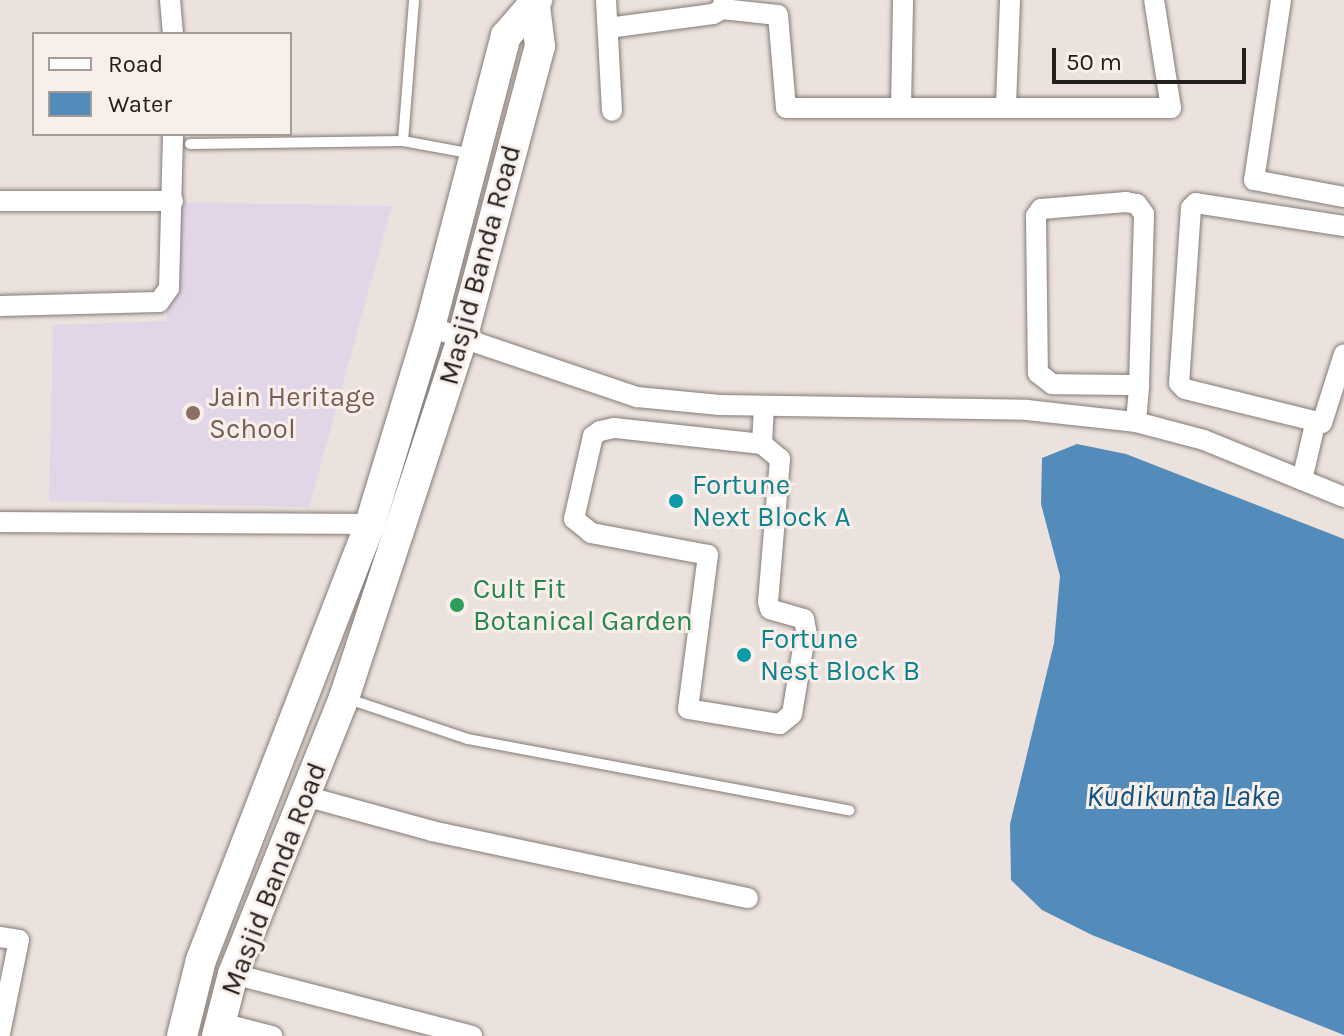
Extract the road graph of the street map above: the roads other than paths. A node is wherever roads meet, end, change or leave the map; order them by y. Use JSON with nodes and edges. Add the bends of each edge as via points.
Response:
{"nodes":[{"id":1,"x":170,"y":0,"type":"edge"},
{"id":2,"x":414,"y":0,"type":"edge"},
{"id":3,"x":606,"y":0,"type":"edge"},
{"id":4,"x":903,"y":0,"type":"edge"},
{"id":5,"x":1010,"y":0,"type":"edge"},
{"id":6,"x":1154,"y":0,"type":"edge"},
{"id":7,"x":1281,"y":0,"type":"edge"},
{"id":8,"x":536,"y":3,"type":"edge"},
{"id":9,"x":723,"y":5,"type":"edge"},
{"id":10,"x":608,"y":28,"type":"junction"},
{"id":11,"x":173,"y":32,"type":"edge"},
{"id":12,"x":1006,"y":105,"type":"junction"},
{"id":13,"x":901,"y":108,"type":"junction"},
{"id":14,"x":612,"y":111,"type":"dead end"},
{"id":15,"x":182,"y":139,"type":"edge"},
{"id":16,"x":403,"y":141,"type":"junction"},
{"id":17,"x":475,"y":155,"type":"junction"},
{"id":18,"x":1344,"y":197,"type":"edge"},
{"id":19,"x":0,"y":201,"type":"edge"},
{"id":20,"x":173,"y":201,"type":"junction"},
{"id":21,"x":1344,"y":226,"type":"edge"},
{"id":22,"x":0,"y":306,"type":"edge"},
{"id":23,"x":430,"y":327,"type":"junction"},
{"id":24,"x":462,"y":339,"type":"junction"},
{"id":25,"x":1344,"y":354,"type":"edge"},
{"id":26,"x":1139,"y":385,"type":"junction"},
{"id":27,"x":764,"y":406,"type":"junction"},
{"id":28,"x":1136,"y":422,"type":"junction"},
{"id":29,"x":1315,"y":424,"type":"junction"},
{"id":30,"x":762,"y":444,"type":"junction"},
{"id":31,"x":1302,"y":480,"type":"junction"},
{"id":32,"x":1344,"y":497,"type":"edge"},
{"id":33,"x":0,"y":522,"type":"edge"},
{"id":34,"x":370,"y":524,"type":"junction"},
{"id":35,"x":344,"y":698,"type":"junction"},
{"id":36,"x":305,"y":796,"type":"junction"},
{"id":37,"x":849,"y":810,"type":"dead end"},
{"id":38,"x":748,"y":898,"type":"dead end"},
{"id":39,"x":0,"y":937,"type":"edge"},
{"id":40,"x":233,"y":974,"type":"junction"},
{"id":41,"x":219,"y":1029,"type":"edge"},
{"id":42,"x":0,"y":1033,"type":"edge"},
{"id":43,"x":182,"y":1036,"type":"edge"},
{"id":44,"x":272,"y":1036,"type":"edge"},
{"id":45,"x":472,"y":1036,"type":"edge"}],
"edges":[{"from":1,"to":11,"type":"street"},
{"from":2,"to":16,"type":"lane"},
{"from":3,"to":10,"type":"street"},
{"from":4,"to":13,"type":"street"},
{"from":5,"to":12,"type":"street"},
{"from":6,"to":12,"type":"street","via":[[1171,108]]},
{"from":7,"to":18,"type":"street","via":[[1254,180]]},
{"from":8,"to":17,"type":"main road","name":"Masjid Banda Road","via":[[506,36]]},
{"from":8,"to":24,"type":"main road","name":"Masjid Banda Road","via":[[540,46]]},
{"from":9,"to":10,"type":"street"},
{"from":9,"to":13,"type":"street","via":[[778,15],[786,108]]},
{"from":10,"to":14,"type":"street"},
{"from":12,"to":13,"type":"street"},
{"from":15,"to":16,"type":"lane"},
{"from":15,"to":20,"type":"street"},
{"from":16,"to":17,"type":"lane"},
{"from":17,"to":23,"type":"main road","name":"Masjid Banda Road"},
{"from":19,"to":20,"type":"street"},
{"from":20,"to":22,"type":"street","via":[[169,288],[159,302]]},
{"from":21,"to":29,"type":"street","via":[[1202,202],[1191,208],[1179,383],[1185,389]]},
{"from":23,"to":24,"type":"street"},
{"from":23,"to":34,"type":"main road","name":"Masjid Banda Road"},
{"from":24,"to":27,"type":"street","via":[[637,397]]},
{"from":24,"to":35,"type":"main road","name":"Masjid Banda Road"},
{"from":25,"to":29,"type":"street","via":[[1327,418]]},
{"from":26,"to":26,"type":"street","via":[[1052,384],[1038,373],[1036,216],[1041,209],[1126,202],[1137,204],[1144,214]]},
{"from":26,"to":28,"type":"street"},
{"from":27,"to":28,"type":"street","via":[[1027,410]]},
{"from":27,"to":30,"type":"street"},
{"from":28,"to":31,"type":"street","via":[[1204,440]]},
{"from":29,"to":31,"type":"street"},
{"from":30,"to":30,"type":"street","via":[[780,459],[768,602],[770,609],[804,619],[806,630],[792,714],[780,724],[688,709],[708,555],[591,533],[574,519],[593,436],[600,431],[614,428]]},
{"from":31,"to":32,"type":"street"},
{"from":33,"to":34,"type":"street"},
{"from":34,"to":43,"type":"main road","name":"Masjid Banda Road","via":[[201,960]]},
{"from":35,"to":36,"type":"main road","name":"Masjid Banda Road"},
{"from":35,"to":37,"type":"lane","via":[[468,739]]},
{"from":36,"to":38,"type":"street","via":[[432,831]]},
{"from":36,"to":40,"type":"main road","name":"Masjid Banda Road"},
{"from":39,"to":42,"type":"street","via":[[19,940]]},
{"from":40,"to":41,"type":"main road","name":"Masjid Banda Road"},
{"from":40,"to":45,"type":"street"},
{"from":41,"to":44,"type":"street"}]}
